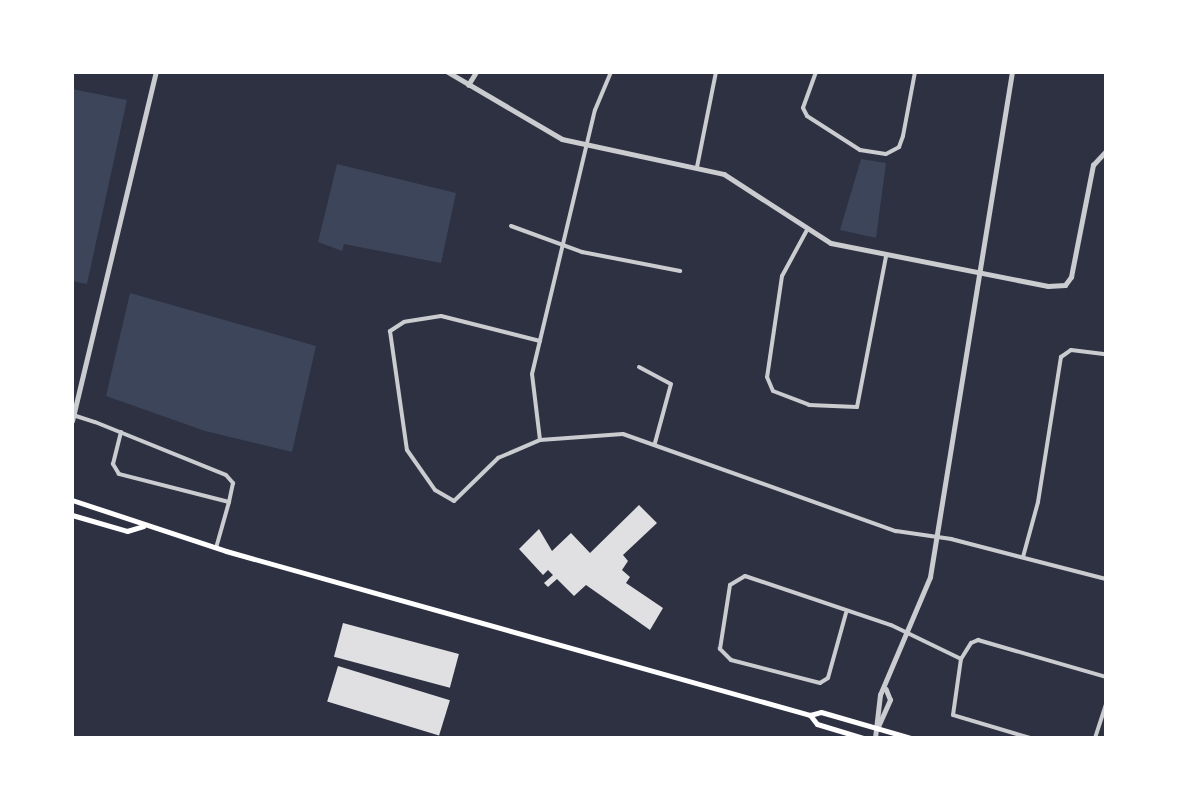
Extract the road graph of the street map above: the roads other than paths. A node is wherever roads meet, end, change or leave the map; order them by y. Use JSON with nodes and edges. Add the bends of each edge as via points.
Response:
{"nodes":[{"id":1,"x":156,"y":72,"type":"edge"},
{"id":2,"x":448,"y":72,"type":"edge"},
{"id":3,"x":476,"y":72,"type":"edge"},
{"id":4,"x":611,"y":72,"type":"edge"},
{"id":5,"x":716,"y":72,"type":"edge"},
{"id":6,"x":816,"y":72,"type":"edge"},
{"id":7,"x":915,"y":72,"type":"edge"},
{"id":8,"x":1012,"y":72,"type":"edge"},
{"id":9,"x":468,"y":85,"type":"junction"},
{"id":10,"x":586,"y":146,"type":"junction"},
{"id":11,"x":1106,"y":151,"type":"edge"},
{"id":12,"x":697,"y":167,"type":"junction"},
{"id":13,"x":511,"y":226,"type":"dead end"},
{"id":14,"x":807,"y":230,"type":"junction"},
{"id":15,"x":564,"y":247,"type":"junction"},
{"id":16,"x":886,"y":256,"type":"junction"},
{"id":17,"x":975,"y":270,"type":"junction"},
{"id":18,"x":680,"y":271,"type":"dead end"},
{"id":19,"x":540,"y":341,"type":"junction"},
{"id":20,"x":1106,"y":354,"type":"edge"},
{"id":21,"x":639,"y":367,"type":"dead end"},
{"id":22,"x":73,"y":418,"type":"edge"},
{"id":23,"x":121,"y":432,"type":"junction"},
{"id":24,"x":540,"y":440,"type":"junction"},
{"id":25,"x":655,"y":443,"type":"junction"},
{"id":26,"x":72,"y":500,"type":"edge"},
{"id":27,"x":229,"y":502,"type":"junction"},
{"id":28,"x":72,"y":515,"type":"edge"},
{"id":29,"x":143,"y":526,"type":"junction"},
{"id":30,"x":934,"y":537,"type":"junction"},
{"id":31,"x":216,"y":548,"type":"junction"},
{"id":32,"x":1023,"y":557,"type":"junction"},
{"id":33,"x":1106,"y":579,"type":"edge"},
{"id":34,"x":846,"y":613,"type":"junction"},
{"id":35,"x":908,"y":635,"type":"junction"},
{"id":36,"x":961,"y":659,"type":"junction"},
{"id":37,"x":1106,"y":677,"type":"edge"},
{"id":38,"x":886,"y":690,"type":"junction"},
{"id":39,"x":1106,"y":704,"type":"edge"},
{"id":40,"x":810,"y":715,"type":"junction"},
{"id":41,"x":877,"y":729,"type":"junction"},
{"id":42,"x":863,"y":738,"type":"edge"},
{"id":43,"x":875,"y":738,"type":"edge"},
{"id":44,"x":911,"y":738,"type":"edge"},
{"id":45,"x":1030,"y":738,"type":"edge"},
{"id":46,"x":1095,"y":738,"type":"edge"}],
"edges":[{"from":1,"to":22,"type":"street"},
{"from":2,"to":9,"type":"street"},
{"from":3,"to":9,"type":"street"},
{"from":4,"to":10,"type":"street"},
{"from":5,"to":12,"type":"street"},
{"from":6,"to":7,"type":"street","via":[[803,108],[807,116],[860,150],[886,154],[899,147],[903,136]]},
{"from":8,"to":17,"type":"street"},
{"from":9,"to":10,"type":"street","via":[[549,132]]},
{"from":10,"to":12,"type":"street"},
{"from":10,"to":15,"type":"street"},
{"from":11,"to":17,"type":"street","via":[[1093,165],[1078,253],[1065,285]]},
{"from":12,"to":14,"type":"street","via":[[737,180]]},
{"from":13,"to":15,"type":"street"},
{"from":14,"to":16,"type":"street","via":[[831,243]]},
{"from":14,"to":16,"type":"street","via":[[782,276],[767,377],[773,391],[809,405],[857,407]]},
{"from":15,"to":18,"type":"street"},
{"from":15,"to":19,"type":"street"},
{"from":16,"to":17,"type":"street"},
{"from":17,"to":30,"type":"street"},
{"from":19,"to":24,"type":"street","via":[[531,392]]},
{"from":19,"to":24,"type":"street","via":[[441,316],[404,322],[389,335],[407,450],[435,490],[454,501],[498,458]]},
{"from":20,"to":32,"type":"street","via":[[1071,350],[1061,357],[1038,502]]},
{"from":21,"to":25,"type":"street","via":[[671,384]]},
{"from":22,"to":23,"type":"street"},
{"from":23,"to":27,"type":"street","via":[[226,475],[233,483]]},
{"from":23,"to":27,"type":"street","via":[[113,464],[118,473]]},
{"from":24,"to":25,"type":"street","via":[[610,433]]},
{"from":25,"to":30,"type":"street","via":[[870,522]]},
{"from":26,"to":29,"type":"main road","via":[[132,516]]},
{"from":27,"to":31,"type":"street"},
{"from":28,"to":29,"type":"main road","via":[[127,531]]},
{"from":29,"to":31,"type":"main road"},
{"from":30,"to":32,"type":"street"},
{"from":30,"to":35,"type":"street","via":[[927,586]]},
{"from":31,"to":40,"type":"main road"},
{"from":32,"to":33,"type":"street"},
{"from":34,"to":34,"type":"street","via":[[736,576],[730,585],[720,649],[731,660],[820,683],[828,678]]},
{"from":34,"to":35,"type":"street"},
{"from":35,"to":36,"type":"street"},
{"from":35,"to":38,"type":"street"},
{"from":36,"to":37,"type":"street","via":[[978,640]]},
{"from":36,"to":45,"type":"street","via":[[953,715]]},
{"from":38,"to":41,"type":"street","via":[[875,714]]},
{"from":38,"to":41,"type":"street","via":[[890,700]]},
{"from":39,"to":46,"type":"street"},
{"from":40,"to":41,"type":"main road","via":[[821,712]]},
{"from":40,"to":42,"type":"main road","via":[[817,724]]},
{"from":41,"to":43,"type":"street"},
{"from":41,"to":44,"type":"main road"}]}
